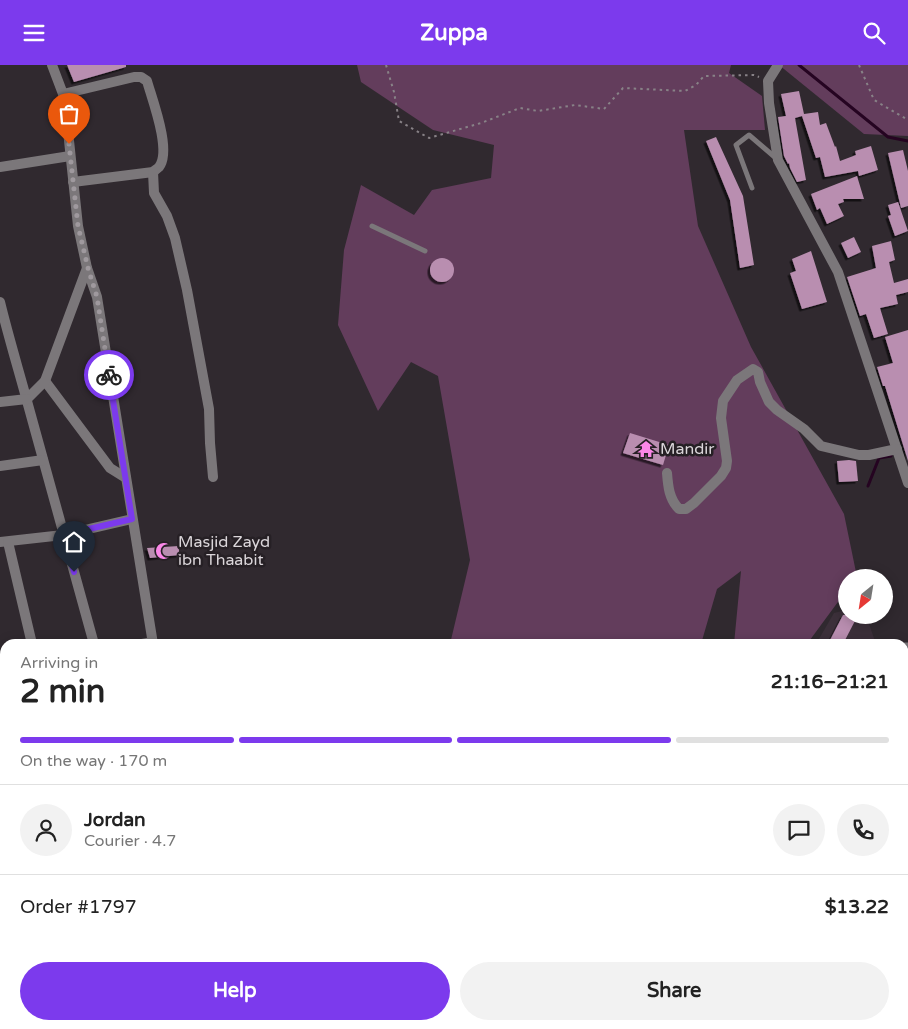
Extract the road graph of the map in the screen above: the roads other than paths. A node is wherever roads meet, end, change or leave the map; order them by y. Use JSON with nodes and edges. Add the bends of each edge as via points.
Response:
{"nodes":[{"id":1,"x":52,"y":65,"type":"edge"},
{"id":2,"x":778,"y":65,"type":"edge"},
{"id":3,"x":63,"y":94,"type":"junction"},
{"id":4,"x":70,"y":156,"type":"junction"},
{"id":5,"x":778,"y":160,"type":"junction"},
{"id":6,"x":0,"y":167,"type":"edge"},
{"id":7,"x":152,"y":172,"type":"junction"},
{"id":8,"x":73,"y":182,"type":"junction"},
{"id":9,"x":752,"y":188,"type":"dead end"},
{"id":10,"x":372,"y":227,"type":"dead end"},
{"id":11,"x":425,"y":251,"type":"dead end"},
{"id":12,"x":88,"y":268,"type":"junction"},
{"id":13,"x":0,"y":302,"type":"edge"},
{"id":14,"x":44,"y":381,"type":"junction"},
{"id":15,"x":27,"y":399,"type":"junction"},
{"id":16,"x":0,"y":402,"type":"edge"},
{"id":17,"x":898,"y":449,"type":"junction"},
{"id":18,"x":905,"y":459,"type":"edge"},
{"id":19,"x":43,"y":460,"type":"junction"},
{"id":20,"x":0,"y":466,"type":"edge"},
{"id":21,"x":667,"y":473,"type":"dead end"},
{"id":22,"x":213,"y":477,"type":"dead end"},
{"id":23,"x":126,"y":478,"type":"junction"},
{"id":24,"x":908,"y":483,"type":"edge"},
{"id":25,"x":132,"y":519,"type":"junction"},
{"id":26,"x":63,"y":535,"type":"junction"},
{"id":27,"x":4,"y":542,"type":"edge"},
{"id":28,"x":31,"y":639,"type":"edge"},
{"id":29,"x":93,"y":639,"type":"edge"},
{"id":30,"x":148,"y":639,"type":"edge"}],
"edges":[{"from":1,"to":3,"type":"street"},
{"from":2,"to":5,"type":"street","via":[[768,81]]},
{"from":3,"to":4,"type":"street"},
{"from":3,"to":7,"type":"street","via":[[134,77],[147,81],[163,138],[163,157],[159,167]]},
{"from":4,"to":6,"type":"street"},
{"from":4,"to":8,"type":"street"},
{"from":5,"to":9,"type":"lane","via":[[749,135],[736,145]]},
{"from":5,"to":17,"type":"street","via":[[838,272]]},
{"from":7,"to":8,"type":"street"},
{"from":7,"to":22,"type":"street","via":[[154,193],[167,216],[187,290],[209,409]]},
{"from":8,"to":12,"type":"street","via":[[78,226]]},
{"from":10,"to":11,"type":"lane"},
{"from":12,"to":14,"type":"street"},
{"from":12,"to":23,"type":"street","via":[[97,297]]},
{"from":13,"to":15,"type":"street"},
{"from":14,"to":15,"type":"street"},
{"from":14,"to":23,"type":"street","via":[[110,468]]},
{"from":15,"to":16,"type":"street"},
{"from":15,"to":19,"type":"street"},
{"from":17,"to":18,"type":"street"},
{"from":17,"to":21,"type":"street","via":[[858,455],[820,446],[769,402],[758,372],[753,369],[737,380],[723,401],[721,418],[727,461],[721,476],[694,503],[686,509],[679,509],[668,489]]},
{"from":18,"to":24,"type":"street"},
{"from":19,"to":20,"type":"street"},
{"from":19,"to":26,"type":"street"},
{"from":23,"to":25,"type":"street"},
{"from":25,"to":26,"type":"street"},
{"from":25,"to":30,"type":"street"},
{"from":26,"to":27,"type":"street"},
{"from":26,"to":29,"type":"street"},
{"from":27,"to":28,"type":"street"}]}
